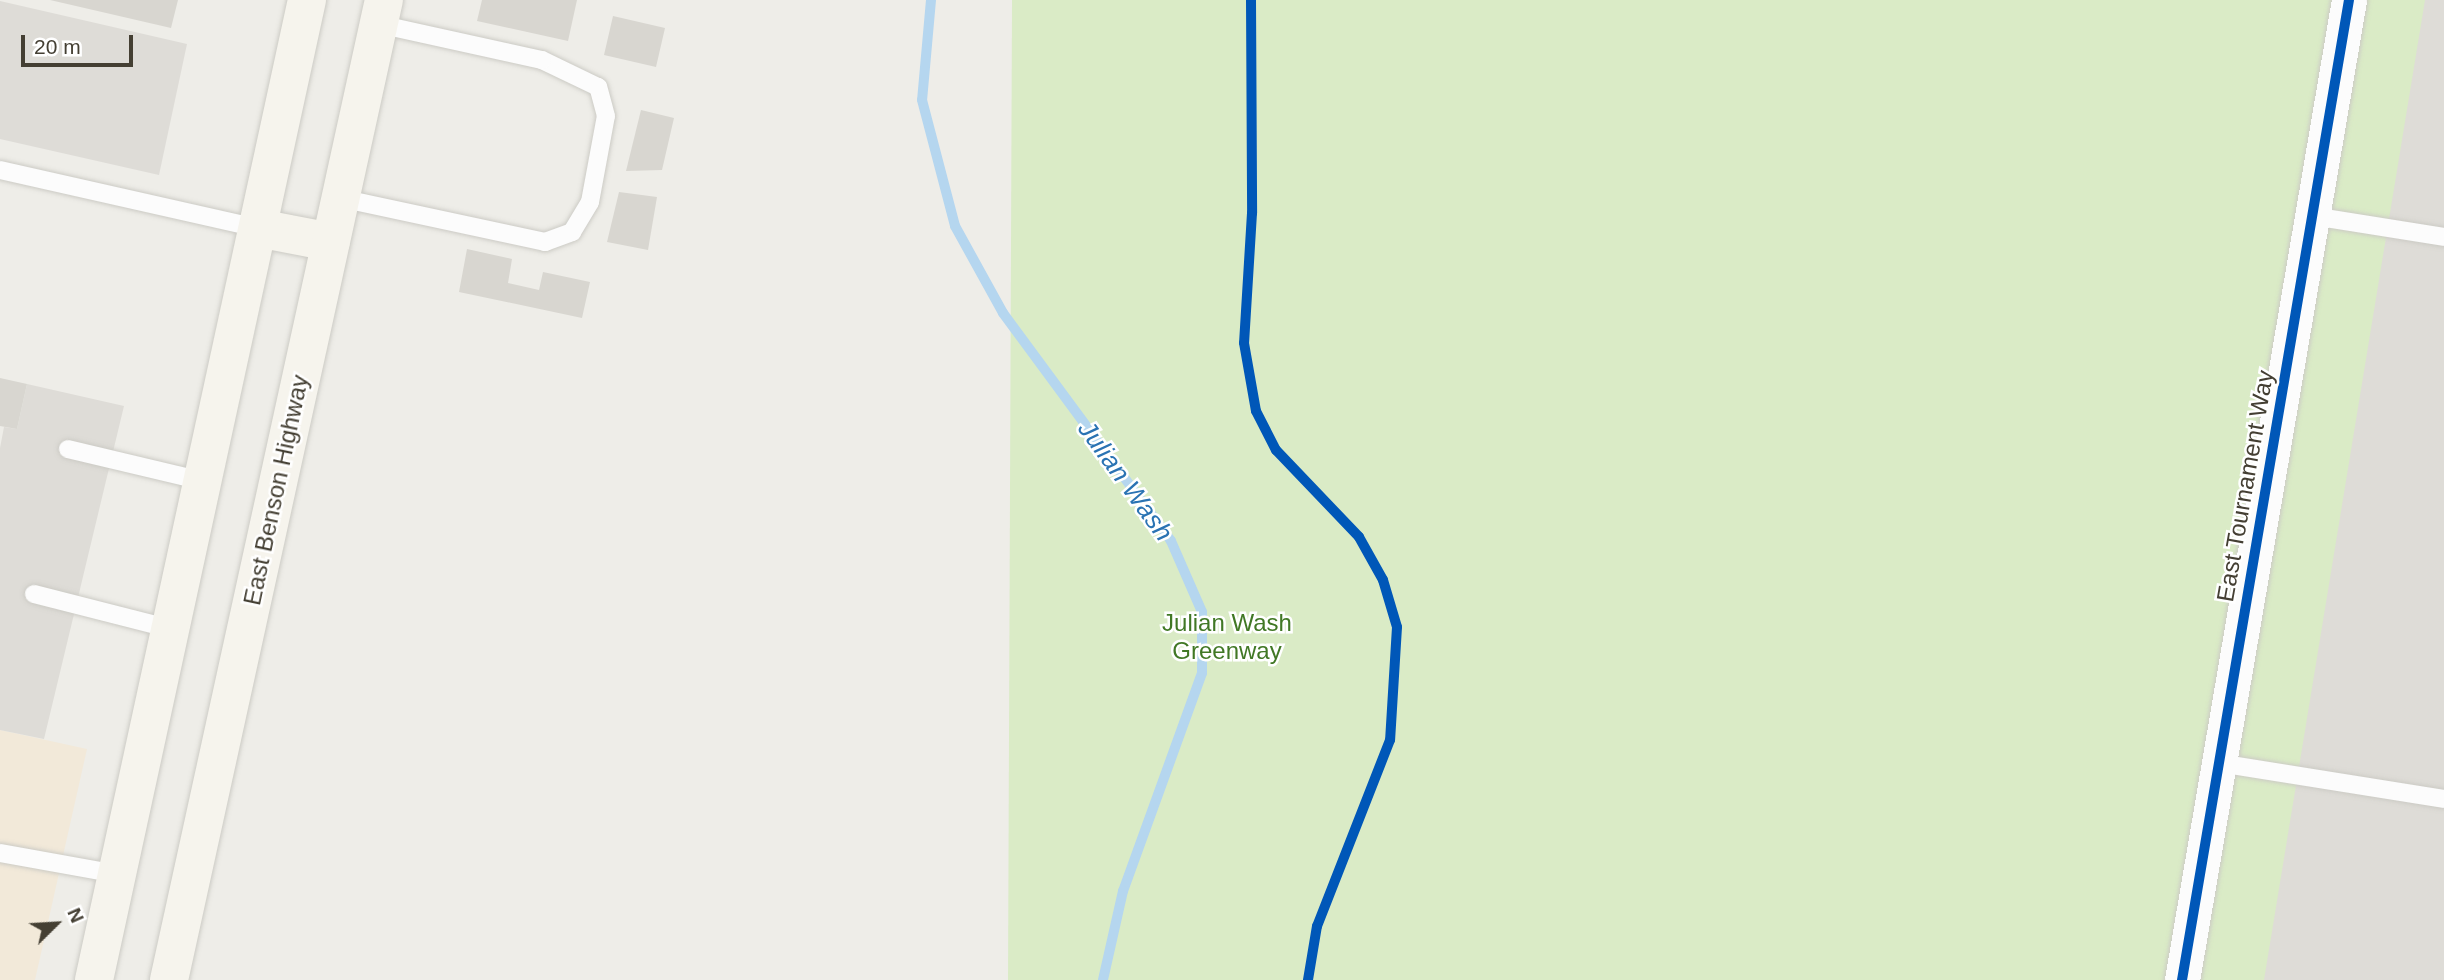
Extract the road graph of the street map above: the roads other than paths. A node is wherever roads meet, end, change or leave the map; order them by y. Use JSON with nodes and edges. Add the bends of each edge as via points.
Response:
{"nodes":[{"id":1,"x":307,"y":0,"type":"edge"},
{"id":2,"x":2349,"y":0,"type":"edge"},
{"id":3,"x":381,"y":12,"type":"edge"},
{"id":4,"x":0,"y":170,"type":"edge"},
{"id":5,"x":340,"y":198,"type":"junction"},
{"id":6,"x":2313,"y":216,"type":"junction"},
{"id":7,"x":258,"y":228,"type":"junction"},
{"id":8,"x":2444,"y":237,"type":"edge"},
{"id":9,"x":331,"y":242,"type":"junction"},
{"id":10,"x":68,"y":449,"type":"dead end"},
{"id":11,"x":202,"y":481,"type":"junction"},
{"id":12,"x":34,"y":594,"type":"dead end"},
{"id":13,"x":171,"y":629,"type":"junction"},
{"id":14,"x":2219,"y":763,"type":"junction"},
{"id":15,"x":2444,"y":799,"type":"edge"},
{"id":16,"x":0,"y":853,"type":"edge"},
{"id":17,"x":117,"y":874,"type":"junction"},
{"id":18,"x":94,"y":980,"type":"edge"},
{"id":19,"x":169,"y":980,"type":"edge"},
{"id":20,"x":2182,"y":980,"type":"edge"}],
"edges":[{"from":1,"to":7,"type":"main road"},
{"from":2,"to":6,"type":"street","name":"East Tournament Way"},
{"from":3,"to":5,"type":"main road","name":"East Benson Highway"},
{"from":3,"to":5,"type":"lane","via":[[542,60],[598,87],[606,116],[590,202],[572,232],[545,242]]},
{"from":4,"to":7,"type":"lane"},
{"from":5,"to":9,"type":"main road","name":"East Benson Highway"},
{"from":6,"to":8,"type":"lane"},
{"from":6,"to":14,"type":"street","name":"East Tournament Way"},
{"from":7,"to":9,"type":"main road"},
{"from":7,"to":11,"type":"main road"},
{"from":9,"to":19,"type":"main road","name":"East Benson Highway"},
{"from":10,"to":11,"type":"lane"},
{"from":11,"to":13,"type":"main road"},
{"from":12,"to":13,"type":"lane"},
{"from":13,"to":17,"type":"main road"},
{"from":14,"to":15,"type":"lane"},
{"from":14,"to":20,"type":"street","name":"East Tournament Way"},
{"from":16,"to":17,"type":"lane"},
{"from":17,"to":18,"type":"main road"}]}
